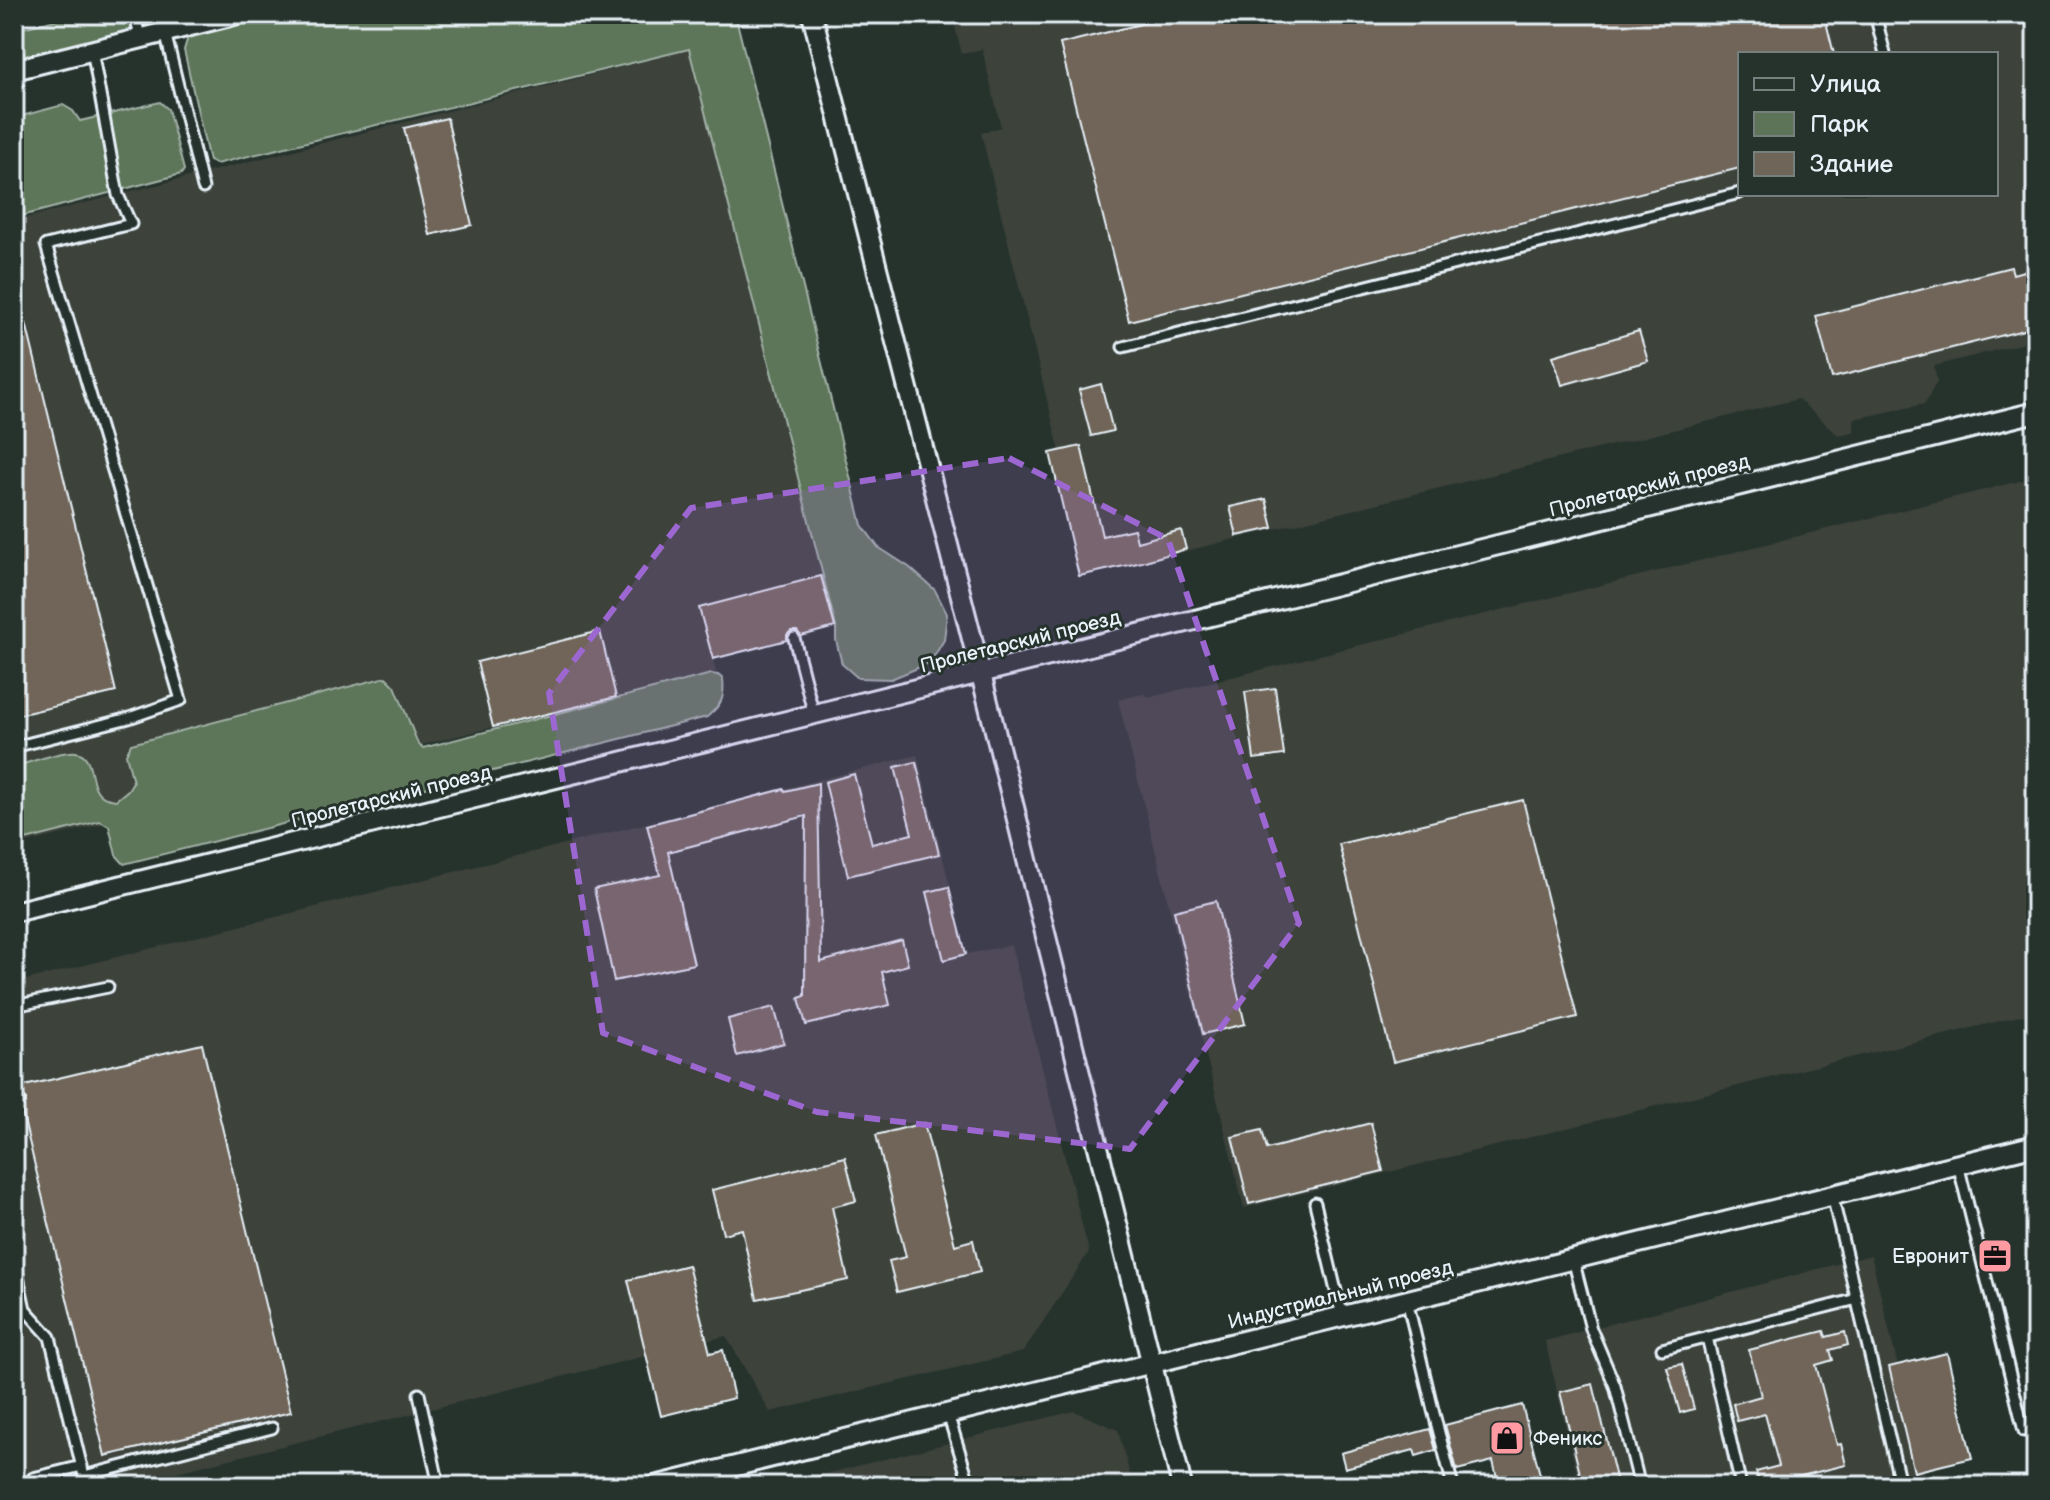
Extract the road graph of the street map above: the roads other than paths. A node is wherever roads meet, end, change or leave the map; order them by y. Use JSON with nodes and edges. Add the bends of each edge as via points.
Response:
{"nodes":[{"id":1,"x":135,"y":14,"type":"edge"},
{"id":2,"x":238,"y":14,"type":"edge"},
{"id":3,"x":812,"y":14,"type":"edge"},
{"id":4,"x":1875,"y":14,"type":"edge"},
{"id":5,"x":165,"y":32,"type":"junction"},
{"id":6,"x":140,"y":38,"type":"junction"},
{"id":7,"x":92,"y":50,"type":"junction"},
{"id":8,"x":1884,"y":52,"type":"edge"},
{"id":9,"x":14,"y":70,"type":"edge"},
{"id":10,"x":203,"y":188,"type":"dead end"},
{"id":11,"x":1738,"y":193,"type":"edge"},
{"id":12,"x":1123,"y":347,"type":"dead end"},
{"id":13,"x":2036,"y":412,"type":"edge"},
{"id":14,"x":794,"y":638,"type":"dead end"},
{"id":15,"x":981,"y":674,"type":"junction"},
{"id":16,"x":814,"y":715,"type":"junction"},
{"id":17,"x":14,"y":747,"type":"edge"},
{"id":18,"x":14,"y":912,"type":"edge"},
{"id":19,"x":108,"y":987,"type":"dead end"},
{"id":20,"x":14,"y":1006,"type":"edge"},
{"id":21,"x":2036,"y":1145,"type":"edge"},
{"id":22,"x":1958,"y":1164,"type":"junction"},
{"id":23,"x":1832,"y":1195,"type":"junction"},
{"id":24,"x":1315,"y":1203,"type":"dead end"},
{"id":25,"x":14,"y":1258,"type":"edge"},
{"id":26,"x":1573,"y":1259,"type":"junction"},
{"id":27,"x":1857,"y":1299,"type":"junction"},
{"id":28,"x":1407,"y":1300,"type":"junction"},
{"id":29,"x":1342,"y":1316,"type":"junction"},
{"id":30,"x":1707,"y":1337,"type":"junction"},
{"id":31,"x":1662,"y":1349,"type":"dead end"},
{"id":32,"x":1152,"y":1363,"type":"junction"},
{"id":33,"x":419,"y":1394,"type":"dead end"},
{"id":34,"x":948,"y":1414,"type":"junction"},
{"id":35,"x":272,"y":1428,"type":"dead end"},
{"id":36,"x":2024,"y":1431,"type":"dead end"},
{"id":37,"x":82,"y":1466,"type":"junction"},
{"id":38,"x":33,"y":1478,"type":"dead end"},
{"id":39,"x":717,"y":1479,"type":"edge"},
{"id":40,"x":439,"y":1486,"type":"edge"},
{"id":41,"x":655,"y":1486,"type":"edge"},
{"id":42,"x":970,"y":1486,"type":"edge"},
{"id":43,"x":1182,"y":1486,"type":"edge"},
{"id":44,"x":1453,"y":1486,"type":"edge"},
{"id":45,"x":1640,"y":1486,"type":"edge"},
{"id":46,"x":1741,"y":1486,"type":"edge"},
{"id":47,"x":1888,"y":1486,"type":"edge"}],
"edges":[{"from":1,"to":6,"type":"lane"},
{"from":2,"to":5,"type":"street"},
{"from":3,"to":15,"type":"street"},
{"from":4,"to":8,"type":"lane"},
{"from":5,"to":6,"type":"street"},
{"from":5,"to":10,"type":"lane"},
{"from":6,"to":7,"type":"street"},
{"from":7,"to":9,"type":"street"},
{"from":7,"to":17,"type":"lane","via":[[118,195],[131,224],[46,245],[181,700]]},
{"from":11,"to":12,"type":"lane"},
{"from":13,"to":15,"type":"street","name":"Пролетарский проезд"},
{"from":14,"to":16,"type":"lane"},
{"from":15,"to":16,"type":"street","name":"Пролетарский проезд"},
{"from":15,"to":32,"type":"street"},
{"from":16,"to":18,"type":"street","name":"Пролетарский проезд"},
{"from":19,"to":20,"type":"lane"},
{"from":21,"to":22,"type":"street","name":"Индустриальный проезд"},
{"from":22,"to":23,"type":"street","name":"Индустриальный проезд"},
{"from":22,"to":36,"type":"lane"},
{"from":23,"to":26,"type":"street","name":"Индустриальный проезд"},
{"from":23,"to":27,"type":"lane"},
{"from":24,"to":29,"type":"lane"},
{"from":25,"to":37,"type":"lane","via":[[25,1309],[50,1337]]},
{"from":26,"to":28,"type":"street","name":"Индустриальный проезд"},
{"from":26,"to":45,"type":"lane","via":[[1591,1329],[1615,1386]]},
{"from":27,"to":30,"type":"lane"},
{"from":27,"to":47,"type":"lane","via":[[1900,1483]]},
{"from":28,"to":29,"type":"street","name":"Индустриальный проезд"},
{"from":28,"to":44,"type":"lane"},
{"from":29,"to":32,"type":"street","name":"Индустриальный проезд"},
{"from":30,"to":31,"type":"lane"},
{"from":30,"to":46,"type":"lane"},
{"from":32,"to":34,"type":"street","name":"Индустриальный проезд"},
{"from":32,"to":43,"type":"street"},
{"from":33,"to":40,"type":"lane"},
{"from":34,"to":39,"type":"street","name":"Индустриальный проезд"},
{"from":34,"to":42,"type":"lane"},
{"from":35,"to":37,"type":"lane","via":[[84,1476]]},
{"from":37,"to":38,"type":"lane"},
{"from":39,"to":41,"type":"street","name":"Индустриальный проезд"}]}
